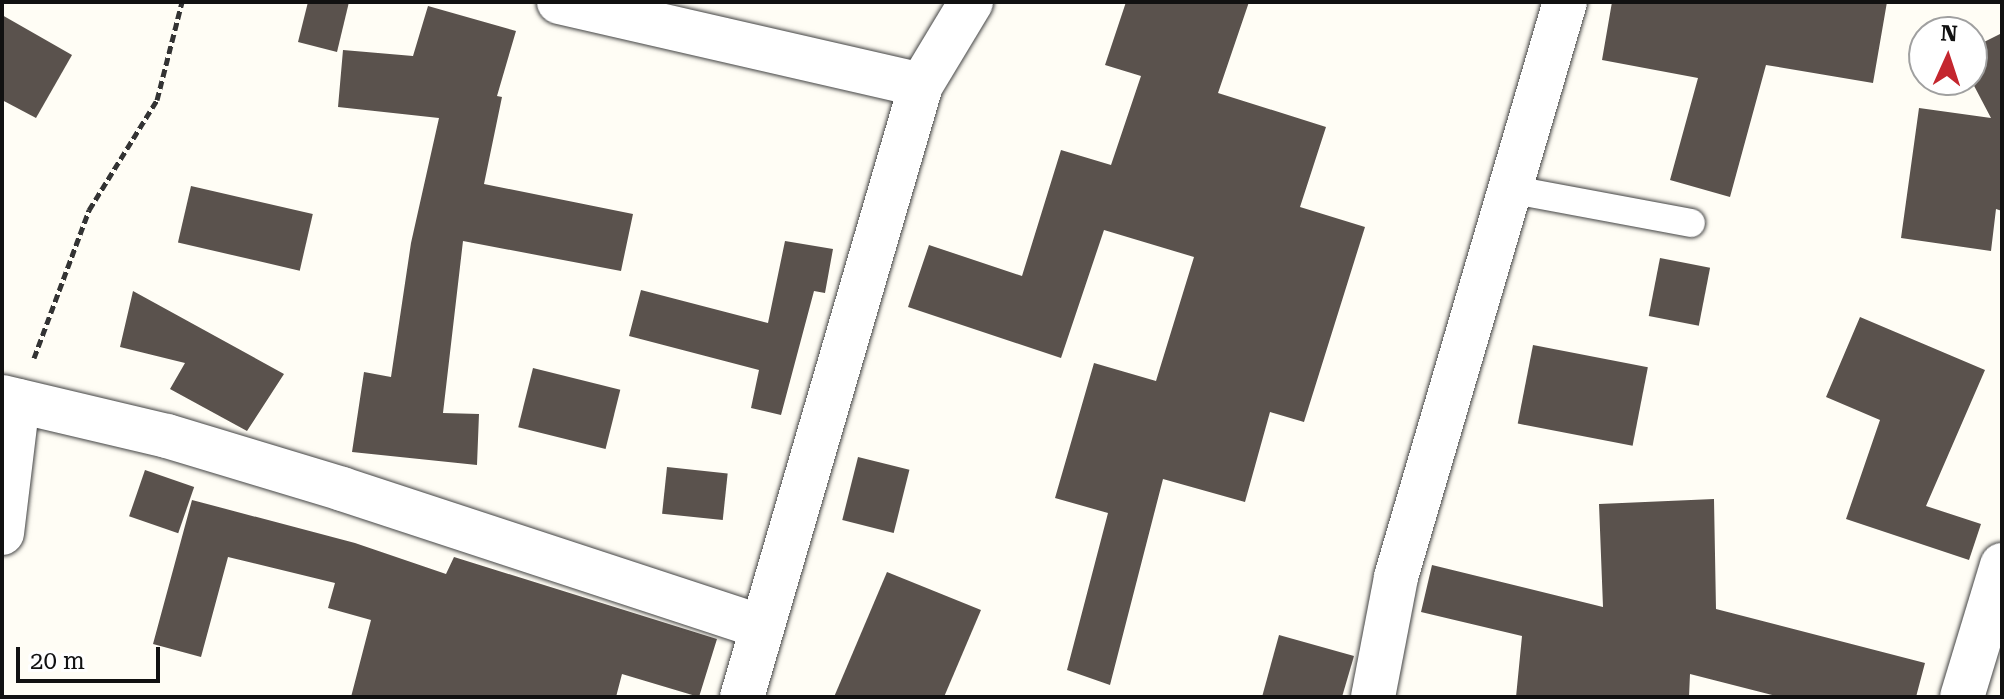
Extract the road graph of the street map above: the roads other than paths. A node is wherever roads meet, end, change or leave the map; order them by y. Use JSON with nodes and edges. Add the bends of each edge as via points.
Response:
{"nodes":[{"id":1,"x":559,"y":2,"type":"edge"},
{"id":2,"x":971,"y":2,"type":"edge"},
{"id":3,"x":1565,"y":2,"type":"edge"},
{"id":4,"x":921,"y":85,"type":"junction"},
{"id":5,"x":1509,"y":189,"type":"junction"},
{"id":6,"x":1691,"y":223,"type":"dead end"},
{"id":7,"x":10,"y":399,"type":"edge"},
{"id":8,"x":2,"y":533,"type":"edge"},
{"id":9,"x":2002,"y":565,"type":"edge"},
{"id":10,"x":762,"y":627,"type":"junction"},
{"id":11,"x":742,"y":697,"type":"edge"},
{"id":12,"x":1373,"y":697,"type":"edge"},
{"id":13,"x":1962,"y":697,"type":"edge"}],
"edges":[{"from":1,"to":4,"type":"street"},
{"from":2,"to":4,"type":"street"},
{"from":3,"to":5,"type":"street"},
{"from":4,"to":10,"type":"street"},
{"from":5,"to":6,"type":"lane"},
{"from":5,"to":12,"type":"street","via":[[1396,577]]},
{"from":7,"to":8,"type":"street"},
{"from":7,"to":10,"type":"street","via":[[167,436],[342,489]]},
{"from":9,"to":13,"type":"street"},
{"from":10,"to":11,"type":"street"}]}
